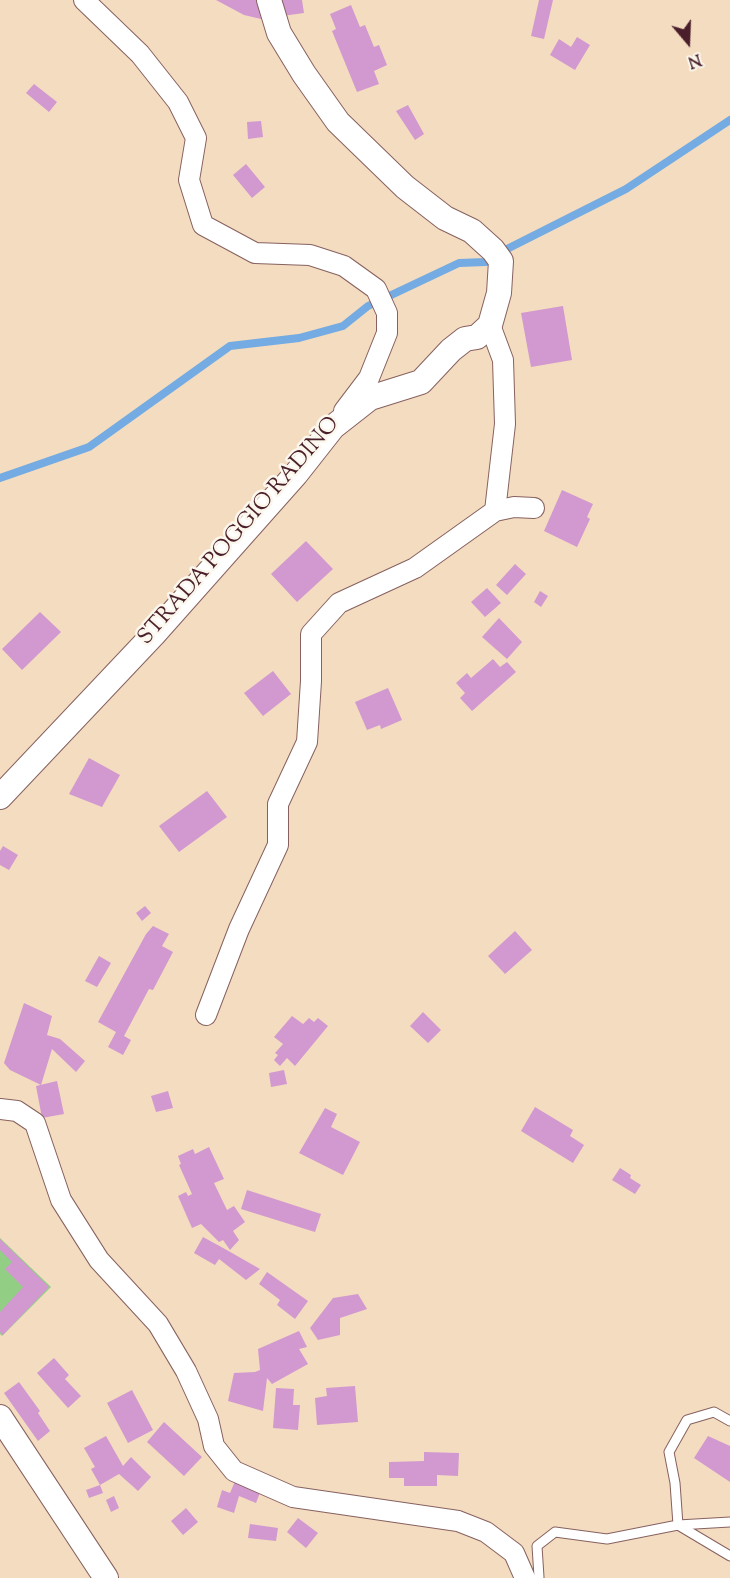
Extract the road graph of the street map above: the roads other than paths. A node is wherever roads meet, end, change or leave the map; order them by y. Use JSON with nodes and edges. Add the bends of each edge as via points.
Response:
{"nodes":[{"id":1,"x":84,"y":0,"type":"edge"},
{"id":2,"x":270,"y":0,"type":"edge"},
{"id":3,"x":490,"y":324,"type":"junction"},
{"id":4,"x":333,"y":427,"type":"junction"},
{"id":5,"x":534,"y":508,"type":"dead end"},
{"id":6,"x":495,"y":511,"type":"junction"},
{"id":7,"x":0,"y":797,"type":"edge"},
{"id":8,"x":206,"y":1015,"type":"dead end"},
{"id":9,"x":0,"y":1110,"type":"edge"},
{"id":10,"x":0,"y":1417,"type":"edge"},
{"id":11,"x":730,"y":1421,"type":"edge"},
{"id":12,"x":730,"y":1522,"type":"edge"},
{"id":13,"x":678,"y":1525,"type":"junction"},
{"id":14,"x":730,"y":1556,"type":"edge"},
{"id":15,"x":106,"y":1578,"type":"edge"},
{"id":16,"x":525,"y":1578,"type":"edge"},
{"id":17,"x":537,"y":1578,"type":"edge"}],
"edges":[{"from":1,"to":4,"type":"street","name":"STRADA POGGIO RADINO","via":[[140,54],[178,102],[196,138],[189,180],[203,225],[255,253],[310,255],[344,266],[376,290],[387,313],[387,333],[369,378]]},
{"from":2,"to":3,"type":"street","via":[[279,33],[338,122],[405,187],[445,218],[472,231],[497,256],[499,293]]},
{"from":3,"to":4,"type":"street","via":[[477,337],[465,339],[451,350],[421,382],[370,398]]},
{"from":3,"to":6,"type":"street","via":[[503,360],[505,424]]},
{"from":4,"to":7,"type":"street","name":"STRADA POGGIO RADINO","via":[[154,634]]},
{"from":5,"to":6,"type":"street"},
{"from":6,"to":8,"type":"street","via":[[415,568],[339,603],[311,634],[307,742],[278,804],[278,845],[239,929]]},
{"from":9,"to":16,"type":"street","via":[[17,1112],[35,1123],[61,1200],[99,1260],[158,1324],[186,1371],[208,1419],[214,1446],[234,1470],[293,1497],[459,1521],[486,1532],[514,1553]]},
{"from":10,"to":15,"type":"street"},
{"from":11,"to":13,"type":"lane","via":[[714,1412],[687,1420],[669,1452]]},
{"from":12,"to":13,"type":"lane"},
{"from":13,"to":14,"type":"lane"},
{"from":13,"to":17,"type":"lane","via":[[607,1539],[555,1533],[537,1546]]}]}
